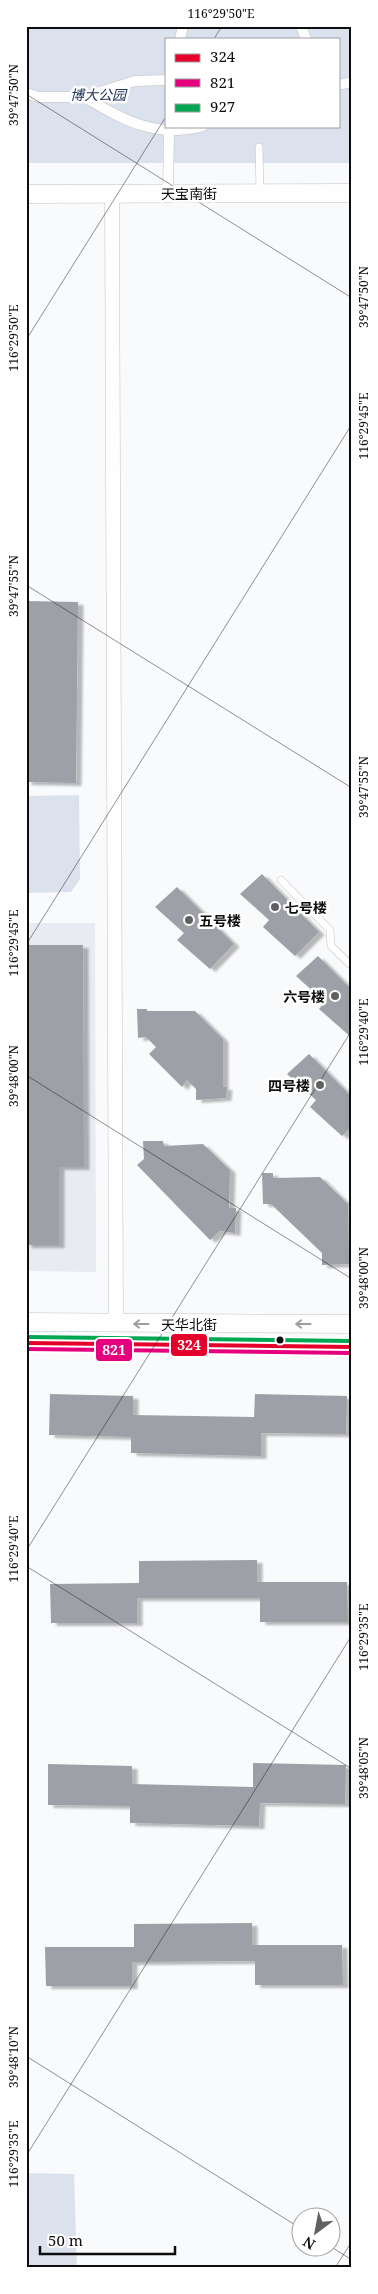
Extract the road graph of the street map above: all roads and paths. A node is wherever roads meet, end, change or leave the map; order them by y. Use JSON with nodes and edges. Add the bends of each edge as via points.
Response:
{"nodes":[{"id":1,"x":301,"y":26,"type":"edge"},
{"id":2,"x":306,"y":38,"type":"edge"},
{"id":3,"x":165,"y":80,"type":"edge"},
{"id":4,"x":26,"y":93,"type":"edge"},
{"id":5,"x":84,"y":97,"type":"junction"},
{"id":6,"x":189,"y":128,"type":"edge"},
{"id":7,"x":169,"y":131,"type":"junction"},
{"id":8,"x":259,"y":147,"type":"dead end"},
{"id":9,"x":168,"y":193,"type":"junction"},
{"id":10,"x":260,"y":193,"type":"junction"},
{"id":11,"x":352,"y":193,"type":"edge"},
{"id":12,"x":26,"y":194,"type":"edge"},
{"id":13,"x":112,"y":194,"type":"junction"},
{"id":14,"x":280,"y":880,"type":"dead end"},
{"id":15,"x":352,"y":966,"type":"edge"},
{"id":16,"x":26,"y":1322,"type":"edge"},
{"id":17,"x":116,"y":1324,"type":"junction"},
{"id":18,"x":352,"y":1324,"type":"edge"},
{"id":19,"x":26,"y":1343,"type":"edge"},
{"id":20,"x":352,"y":1347,"type":"edge"}],
"edges":[{"from":1,"to":2,"type":"street"},
{"from":3,"to":5,"type":"street","via":[[135,81]]},
{"from":4,"to":5,"type":"street"},
{"from":5,"to":7,"type":"street","via":[[124,120]]},
{"from":6,"to":7,"type":"street"},
{"from":7,"to":9,"type":"street"},
{"from":8,"to":10,"type":"lane"},
{"from":9,"to":10,"type":"street","name":"天宝南街"},
{"from":9,"to":13,"type":"street","name":"天宝南街"},
{"from":10,"to":11,"type":"street","name":"天宝南街"},
{"from":12,"to":13,"type":"street","name":"天宝南街"},
{"from":13,"to":17,"type":"street"},
{"from":14,"to":15,"type":"lane","via":[[330,930],[331,946]]},
{"from":16,"to":17,"type":"street","name":"天华北街"},
{"from":18,"to":17,"type":"street","name":"天华北街","one_way":true},
{"from":19,"to":20,"type":"street","name":"天华北街"}]}
